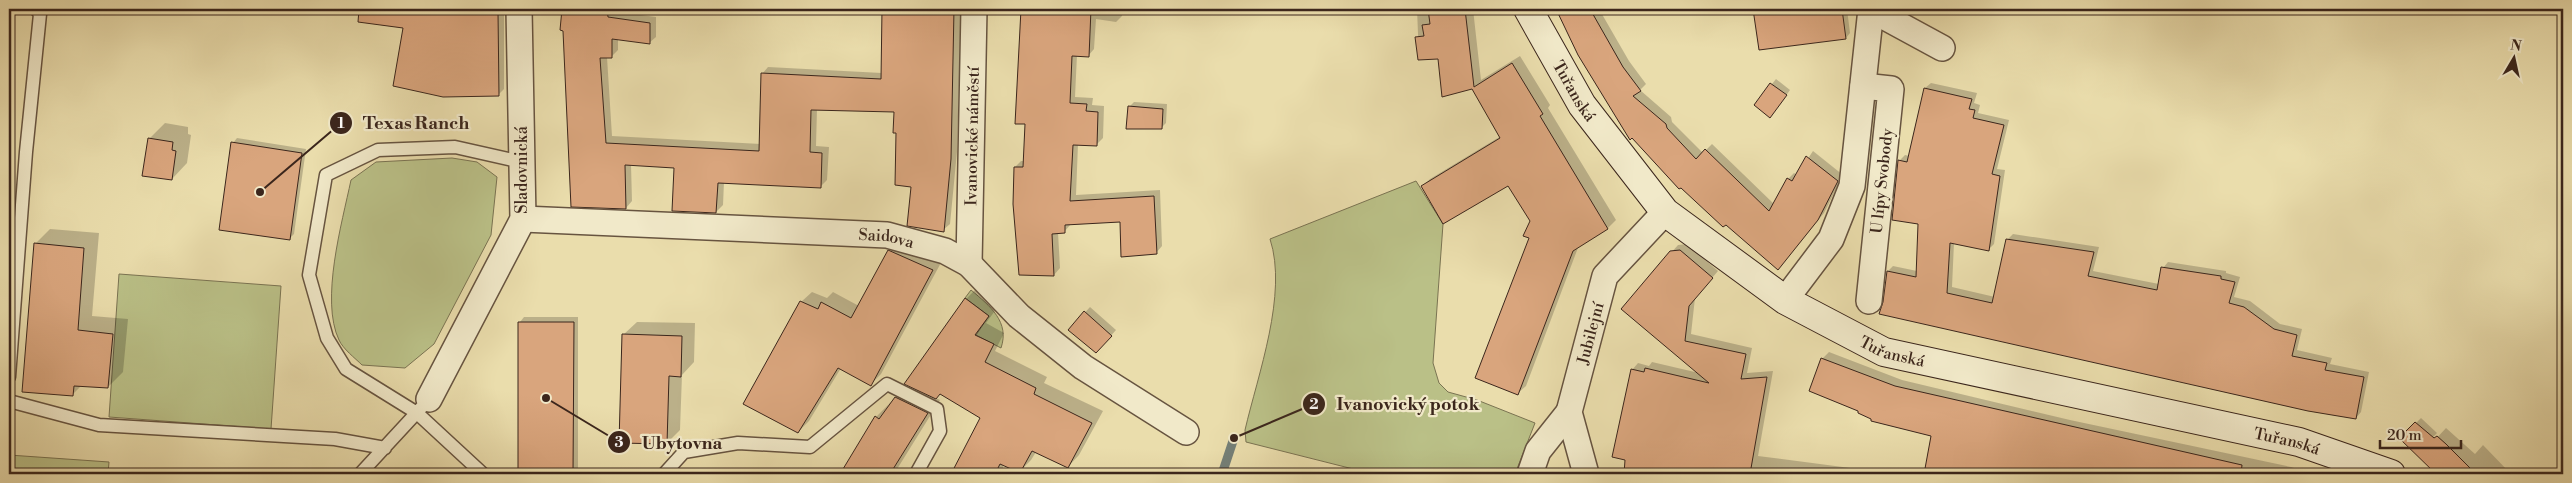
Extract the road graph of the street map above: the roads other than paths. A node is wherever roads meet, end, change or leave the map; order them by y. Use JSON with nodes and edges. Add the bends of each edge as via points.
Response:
{"nodes":[{"id":1,"x":36,"y":9,"type":"edge"},
{"id":2,"x":519,"y":9,"type":"edge"},
{"id":3,"x":974,"y":9,"type":"edge"},
{"id":4,"x":1528,"y":9,"type":"edge"},
{"id":5,"x":1872,"y":9,"type":"edge"},
{"id":6,"x":1942,"y":48,"type":"dead end"},
{"id":7,"x":1863,"y":86,"type":"junction"},
{"id":8,"x":522,"y":162,"type":"junction"},
{"id":9,"x":1665,"y":212,"type":"junction"},
{"id":10,"x":523,"y":219,"type":"junction"},
{"id":11,"x":969,"y":264,"type":"junction"},
{"id":12,"x":1784,"y":300,"type":"junction"},
{"id":13,"x":1869,"y":301,"type":"dead end"},
{"id":14,"x":9,"y":376,"type":"edge"},
{"id":15,"x":9,"y":401,"type":"edge"},
{"id":16,"x":423,"y":406,"type":"junction"},
{"id":17,"x":1569,"y":412,"type":"junction"},
{"id":18,"x":1186,"y":432,"type":"dead end"},
{"id":19,"x":384,"y":448,"type":"junction"},
{"id":20,"x":360,"y":474,"type":"edge"},
{"id":21,"x":483,"y":474,"type":"edge"},
{"id":22,"x":664,"y":474,"type":"edge"},
{"id":23,"x":916,"y":474,"type":"edge"},
{"id":24,"x":1530,"y":474,"type":"edge"},
{"id":25,"x":1586,"y":474,"type":"edge"},
{"id":26,"x":2390,"y":474,"type":"edge"}],
"edges":[{"from":1,"to":14,"type":"lane","via":[[40,14]]},
{"from":2,"to":8,"type":"street","name":"Sladovnická"},
{"from":3,"to":11,"type":"street","name":"Ivanovické náměstí"},
{"from":4,"to":9,"type":"main road","name":"Tuřanská","via":[[1582,105]]},
{"from":5,"to":6,"type":"street","name":"U lípy Svobody"},
{"from":5,"to":7,"type":"street","name":"U lípy Svobody"},
{"from":7,"to":12,"type":"street","name":"U lípy Svobody","via":[[1852,186],[1831,239]]},
{"from":7,"to":13,"type":"street","name":"U lípy Svobody","via":[[1891,89]]},
{"from":8,"to":10,"type":"street","name":"Sladovnická"},
{"from":8,"to":16,"type":"lane","via":[[454,147],[378,150],[326,175],[309,275],[327,338],[346,369]]},
{"from":9,"to":12,"type":"main road","name":"Tuřanská"},
{"from":9,"to":17,"type":"street","name":"Jubilejní","via":[[1605,276]]},
{"from":10,"to":11,"type":"street","name":"Saidova","via":[[887,235],[945,251]]},
{"from":10,"to":16,"type":"street","name":"Sladovnická"},
{"from":11,"to":18,"type":"street","name":"Saidova","via":[[1019,316],[1083,367]]},
{"from":12,"to":26,"type":"main road","name":"Tuřanská","via":[[1884,352],[2299,442]]},
{"from":15,"to":19,"type":"lane","via":[[99,425],[335,439]]},
{"from":16,"to":19,"type":"lane"},
{"from":16,"to":21,"type":"lane"},
{"from":17,"to":24,"type":"street","via":[[1538,451]]},
{"from":17,"to":25,"type":"street"},
{"from":19,"to":20,"type":"lane"},
{"from":22,"to":23,"type":"lane","via":[[684,452],[738,443],[810,447],[887,384],[937,409],[940,431]]}]}
